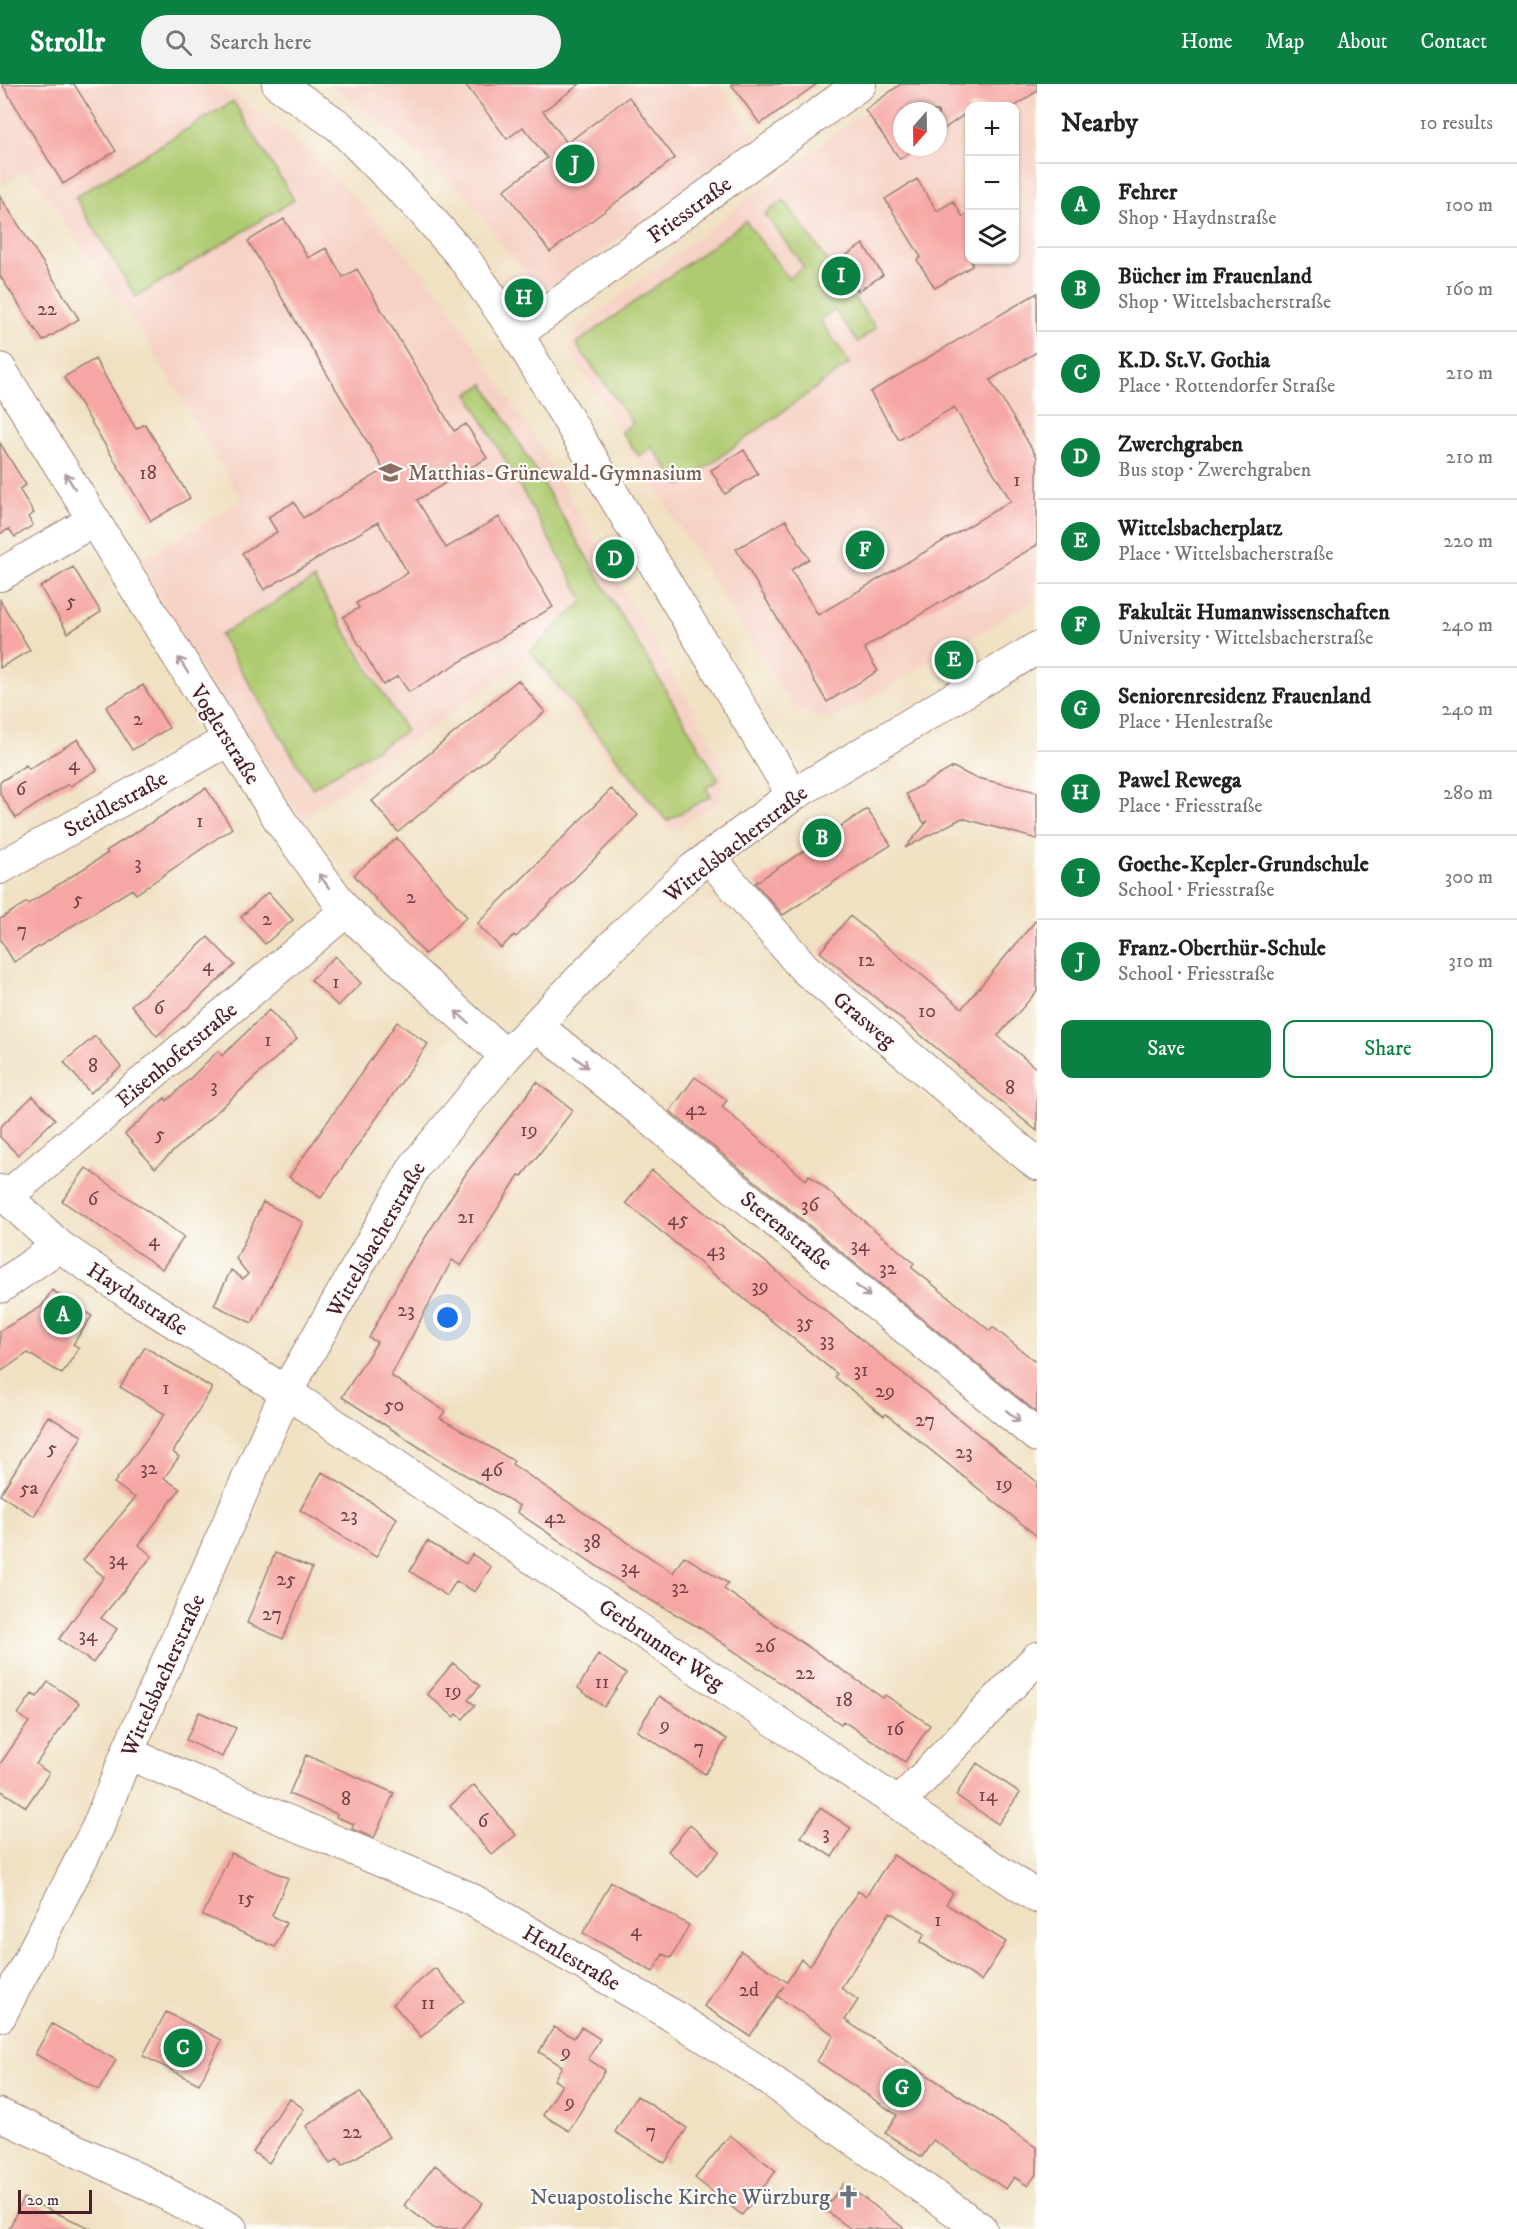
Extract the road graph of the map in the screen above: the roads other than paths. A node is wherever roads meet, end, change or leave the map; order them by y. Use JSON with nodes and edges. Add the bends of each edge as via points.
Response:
{"nodes":[{"id":1,"x":278,"y":84,"type":"edge"},
{"id":2,"x":860,"y":84,"type":"edge"},
{"id":3,"x":517,"y":334,"type":"junction"},
{"id":4,"x":0,"y":369,"type":"edge"},
{"id":5,"x":94,"y":520,"type":"junction"},
{"id":6,"x":0,"y":575,"type":"edge"},
{"id":7,"x":1037,"y":648,"type":"edge"},
{"id":8,"x":230,"y":739,"type":"junction"},
{"id":9,"x":793,"y":795,"type":"junction"},
{"id":10,"x":710,"y":858,"type":"junction"},
{"id":11,"x":0,"y":867,"type":"edge"},
{"id":12,"x":346,"y":911,"type":"junction"},
{"id":13,"x":536,"y":1025,"type":"junction"},
{"id":14,"x":506,"y":1056,"type":"junction"},
{"id":15,"x":1037,"y":1164,"type":"edge"},
{"id":16,"x":3,"y":1194,"type":"edge"},
{"id":17,"x":59,"y":1246,"type":"junction"},
{"id":18,"x":0,"y":1287,"type":"edge"},
{"id":19,"x":286,"y":1392,"type":"junction"},
{"id":20,"x":1037,"y":1436,"type":"edge"},
{"id":21,"x":1037,"y":1658,"type":"edge"},
{"id":22,"x":127,"y":1753,"type":"junction"},
{"id":23,"x":900,"y":1802,"type":"junction"},
{"id":24,"x":1037,"y":1897,"type":"edge"},
{"id":25,"x":0,"y":2016,"type":"edge"},
{"id":26,"x":0,"y":2115,"type":"edge"},
{"id":27,"x":231,"y":2229,"type":"edge"},
{"id":28,"x":981,"y":2229,"type":"edge"}],
"edges":[{"from":1,"to":3,"type":"street","via":[[339,126],[415,202],[463,257]]},
{"from":2,"to":3,"type":"street","name":"Friesstraße"},
{"from":3,"to":9,"type":"street"},
{"from":5,"to":4,"type":"street","name":"Voglerstraße","one_way":true},
{"from":5,"to":6,"type":"street"},
{"from":8,"to":5,"type":"street","name":"Voglerstraße","one_way":true},
{"from":7,"to":9,"type":"street","name":"Wittelsbacherstraße"},
{"from":8,"to":11,"type":"street","name":"Steidlestraße"},
{"from":12,"to":8,"type":"street","name":"Voglerstraße","one_way":true,"via":[[281,822]]},
{"from":9,"to":10,"type":"street","name":"Wittelsbacherstraße"},
{"from":10,"to":13,"type":"street","name":"Wittelsbacherstraße","via":[[622,935]]},
{"from":10,"to":15,"type":"street","name":"Grasweg","via":[[804,968]]},
{"from":14,"to":12,"type":"street","name":"Voglerstraße","one_way":true},
{"from":12,"to":16,"type":"street","name":"Eisenhoferstraße"},
{"from":13,"to":14,"type":"street","name":"Wittelsbacherstraße"},
{"from":13,"to":20,"type":"street","name":"Sterenstraße","one_way":true},
{"from":14,"to":19,"type":"street","name":"Wittelsbacherstraße","via":[[415,1166]]},
{"from":16,"to":17,"type":"street","name":"Haydnstraße"},
{"from":17,"to":18,"type":"street"},
{"from":17,"to":19,"type":"street","name":"Haydnstraße"},
{"from":19,"to":22,"type":"street","name":"Wittelsbacherstraße"},
{"from":19,"to":23,"type":"street","name":"Gerbrunner Weg"},
{"from":21,"to":23,"type":"street"},
{"from":22,"to":25,"type":"street","name":"Wittelsbacherstraße","via":[[98,1827]]},
{"from":22,"to":28,"type":"street","name":"Henlestraße","via":[[469,1898],[680,2020]]},
{"from":23,"to":24,"type":"street","name":"Gerbrunner Weg"},
{"from":26,"to":27,"type":"street","via":[[144,2182]]}]}
